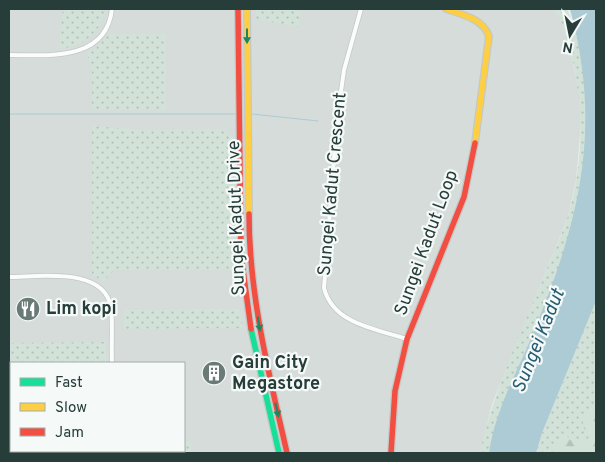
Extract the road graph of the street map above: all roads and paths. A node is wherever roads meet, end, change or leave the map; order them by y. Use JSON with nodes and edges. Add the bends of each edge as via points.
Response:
{"nodes":[{"id":1,"x":112,"y":9,"type":"edge"},
{"id":2,"x":238,"y":9,"type":"edge"},
{"id":3,"x":247,"y":9,"type":"edge"},
{"id":4,"x":361,"y":9,"type":"edge"},
{"id":5,"x":446,"y":9,"type":"edge"},
{"id":6,"x":238,"y":18,"type":"junction"},
{"id":7,"x":9,"y":54,"type":"edge"},
{"id":8,"x":9,"y":277,"type":"edge"},
{"id":9,"x":407,"y":339,"type":"junction"},
{"id":10,"x":112,"y":362,"type":"edge"},
{"id":11,"x":278,"y":453,"type":"edge"},
{"id":12,"x":288,"y":453,"type":"edge"},
{"id":13,"x":391,"y":453,"type":"edge"}],
"edges":[{"from":1,"to":7,"type":"street","via":[[101,35],[81,51],[57,55]]},
{"from":2,"to":6,"type":"main road","name":"Sungei Kadut Drive"},
{"from":3,"to":6,"type":"main road","via":[[240,12]]},
{"from":3,"to":12,"type":"main road","name":"Sungei Kadut Drive","one_way":true,"via":[[249,256],[262,345]]},
{"from":4,"to":9,"type":"street","name":"Sungei Kadut Crescent","via":[[344,70],[337,120],[324,288],[329,302],[339,314]]},
{"from":5,"to":9,"type":"main road","name":"Sungei Kadut Loop","via":[[486,26],[489,45],[474,153],[464,197]]},
{"from":6,"to":11,"type":"main road","name":"Sungei Kadut Drive","via":[[241,255],[254,348]]},
{"from":8,"to":10,"type":"street","via":[[90,280],[104,292],[110,307]]},
{"from":9,"to":13,"type":"main road","name":"Sungei Kadut Loop","via":[[396,391]]}]}
